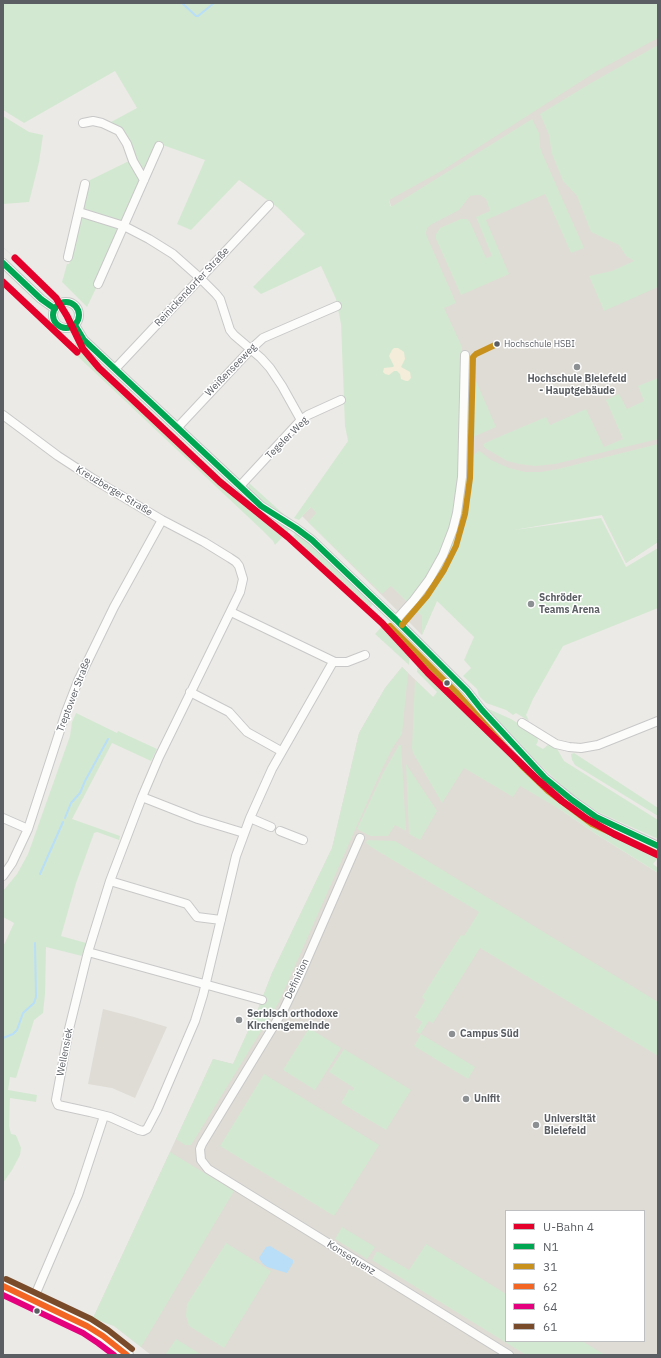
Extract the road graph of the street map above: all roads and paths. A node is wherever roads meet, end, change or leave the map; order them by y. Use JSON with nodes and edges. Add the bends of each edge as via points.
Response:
{"nodes":[{"id":1,"x":83,"y":122,"type":"dead end"},
{"id":2,"x":159,"y":146,"type":"dead end"},
{"id":3,"x":144,"y":180,"type":"junction"},
{"id":4,"x":85,"y":184,"type":"dead end"},
{"id":5,"x":269,"y":205,"type":"dead end"},
{"id":6,"x":79,"y":212,"type":"junction"},
{"id":7,"x":124,"y":226,"type":"junction"},
{"id":8,"x":68,"y":257,"type":"dead end"},
{"id":9,"x":3,"y":263,"type":"edge"},
{"id":10,"x":200,"y":278,"type":"junction"},
{"id":11,"x":98,"y":284,"type":"dead end"},
{"id":12,"x":337,"y":306,"type":"dead end"},
{"id":13,"x":54,"y":309,"type":"junction"},
{"id":14,"x":74,"y":325,"type":"junction"},
{"id":15,"x":251,"y":348,"type":"junction"},
{"id":16,"x":465,"y":355,"type":"dead end"},
{"id":17,"x":115,"y":369,"type":"junction"},
{"id":18,"x":341,"y":400,"type":"dead end"},
{"id":19,"x":3,"y":415,"type":"edge"},
{"id":20,"x":302,"y":420,"type":"junction"},
{"id":21,"x":178,"y":427,"type":"junction"},
{"id":22,"x":240,"y":486,"type":"junction"},
{"id":23,"x":162,"y":520,"type":"junction"},
{"id":24,"x":230,"y":558,"type":"joint"},
{"id":25,"x":231,"y":612,"type":"junction"},
{"id":26,"x":396,"y":620,"type":"junction"},
{"id":27,"x":365,"y":655,"type":"dead end"},
{"id":28,"x":333,"y":662,"type":"junction"},
{"id":29,"x":190,"y":692,"type":"junction"},
{"id":30,"x":658,"y":720,"type":"edge"},
{"id":31,"x":522,"y":723,"type":"dead end"},
{"id":32,"x":282,"y":751,"type":"junction"},
{"id":33,"x":142,"y":797,"type":"junction"},
{"id":34,"x":3,"y":818,"type":"edge"},
{"id":35,"x":250,"y":818,"type":"junction"},
{"id":36,"x":271,"y":827,"type":"dead end"},
{"id":37,"x":28,"y":829,"type":"junction"},
{"id":38,"x":280,"y":831,"type":"dead end"},
{"id":39,"x":244,"y":833,"type":"junction"},
{"id":40,"x":360,"y":838,"type":"dead end"},
{"id":41,"x":303,"y":840,"type":"dead end"},
{"id":42,"x":658,"y":846,"type":"edge"},
{"id":43,"x":3,"y":876,"type":"edge"},
{"id":44,"x":110,"y":881,"type":"junction"},
{"id":45,"x":221,"y":920,"type":"junction"},
{"id":46,"x":88,"y":952,"type":"junction"},
{"id":47,"x":206,"y":985,"type":"junction"},
{"id":48,"x":262,"y":1000,"type":"dead end"},
{"id":49,"x":104,"y":1116,"type":"junction"},
{"id":50,"x":200,"y":1155,"type":"joint"},
{"id":51,"x":3,"y":1286,"type":"edge"},
{"id":52,"x":33,"y":1300,"type":"junction"},
{"id":53,"x":127,"y":1355,"type":"edge"},
{"id":54,"x":509,"y":1355,"type":"edge"}],
"edges":[{"from":1,"to":3,"type":"street","via":[[102,123],[119,131]]},
{"from":2,"to":3,"type":"street"},
{"from":3,"to":7,"type":"street"},
{"from":4,"to":6,"type":"street"},
{"from":5,"to":10,"type":"street","name":"Reinickendorfer Straße"},
{"from":6,"to":7,"type":"street"},
{"from":6,"to":8,"type":"street"},
{"from":7,"to":10,"type":"street","via":[[162,246]]},
{"from":7,"to":11,"type":"street"},
{"from":9,"to":13,"type":"street"},
{"from":10,"to":15,"type":"street","via":[[220,300],[230,330]]},
{"from":10,"to":17,"type":"street","name":"Reinickendorfer Straße"},
{"from":12,"to":15,"type":"street","name":"Weißenseeweg","via":[[263,338]]},
{"from":13,"to":14,"type":"street","via":[[53,317],[56,324],[64,328]]},
{"from":13,"to":14,"type":"street","via":[[64,302],[74,306],[79,316]]},
{"from":14,"to":17,"type":"street","via":[[84,340]]},
{"from":15,"to":20,"type":"street","via":[[270,368]]},
{"from":15,"to":21,"type":"street","name":"Weißenseeweg"},
{"from":16,"to":26,"type":"street","via":[[462,477],[453,529],[443,555],[429,580]]},
{"from":17,"to":21,"type":"street"},
{"from":18,"to":20,"type":"street","name":"Tegeler Weg"},
{"from":19,"to":23,"type":"street","name":"Kreuzberger Straße","via":[[58,456]]},
{"from":20,"to":22,"type":"street","name":"Tegeler Weg"},
{"from":21,"to":22,"type":"street"},
{"from":22,"to":26,"type":"street","via":[[261,506],[312,540]]},
{"from":23,"to":24,"type":"street","name":"Kreuzberger Straße"},
{"from":23,"to":37,"type":"street","name":"Treptower Straße","via":[[114,607],[78,681]]},
{"from":24,"to":25,"type":"street","name":"Wellensiek","via":[[239,566],[243,579]]},
{"from":25,"to":28,"type":"street"},
{"from":25,"to":29,"type":"street","name":"Wellensiek"},
{"from":26,"to":42,"type":"street","via":[[467,691],[528,761],[553,785],[596,817]]},
{"from":27,"to":28,"type":"street","via":[[347,662]]},
{"from":28,"to":32,"type":"street","name":"Wellensiek"},
{"from":29,"to":32,"type":"street","via":[[229,712],[247,732]]},
{"from":29,"to":33,"type":"street","name":"Wellensiek"},
{"from":30,"to":31,"type":"street","via":[[598,745],[581,748],[543,740]]},
{"from":32,"to":35,"type":"street","name":"Wellensiek"},
{"from":33,"to":39,"type":"street","via":[[198,819]]},
{"from":33,"to":44,"type":"street","name":"Wellensiek"},
{"from":34,"to":37,"type":"street"},
{"from":35,"to":36,"type":"street"},
{"from":35,"to":39,"type":"street","name":"Wellensiek"},
{"from":37,"to":43,"type":"street","name":"Treptower Straße"},
{"from":38,"to":41,"type":"street"},
{"from":39,"to":45,"type":"street","name":"Wellensiek"},
{"from":40,"to":50,"type":"street","name":"Definition","via":[[284,1009],[202,1144]]},
{"from":44,"to":45,"type":"street","via":[[187,904],[197,917]]},
{"from":44,"to":46,"type":"street","name":"Wellensiek"},
{"from":45,"to":47,"type":"street","name":"Wellensiek"},
{"from":46,"to":47,"type":"street"},
{"from":46,"to":49,"type":"street","name":"Wellensiek","via":[[69,1029],[56,1103],[60,1107]]},
{"from":47,"to":48,"type":"street"},
{"from":47,"to":49,"type":"street","name":"Wellensiek","via":[[190,1034],[147,1129],[143,1131]]},
{"from":49,"to":52,"type":"street","via":[[72,1210]]},
{"from":50,"to":54,"type":"street","name":"Konsequenz","via":[[208,1170]]},
{"from":51,"to":52,"type":"main road"},
{"from":52,"to":53,"type":"main road","via":[[99,1333]]}]}
